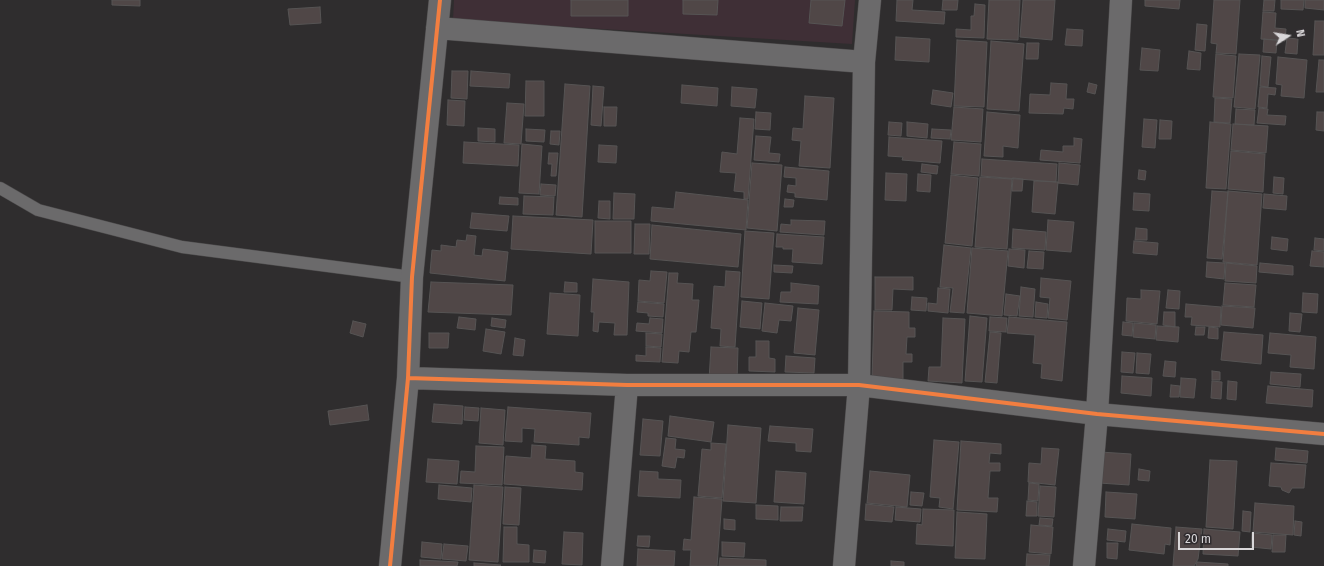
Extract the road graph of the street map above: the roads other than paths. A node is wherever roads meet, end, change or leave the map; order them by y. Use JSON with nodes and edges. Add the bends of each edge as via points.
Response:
{"nodes":[{"id":1,"x":440,"y":0,"type":"edge"},
{"id":2,"x":870,"y":0,"type":"edge"},
{"id":3,"x":1121,"y":0,"type":"edge"},
{"id":4,"x":437,"y":28,"type":"junction"},
{"id":5,"x":864,"y":62,"type":"junction"},
{"id":6,"x":0,"y":188,"type":"edge"},
{"id":7,"x":412,"y":277,"type":"junction"},
{"id":8,"x":408,"y":378,"type":"junction"},
{"id":9,"x":628,"y":385,"type":"junction"},
{"id":10,"x":859,"y":385,"type":"junction"},
{"id":11,"x":1097,"y":414,"type":"junction"},
{"id":12,"x":1324,"y":434,"type":"edge"},
{"id":13,"x":390,"y":566,"type":"edge"},
{"id":14,"x":612,"y":566,"type":"edge"},
{"id":15,"x":844,"y":566,"type":"edge"},
{"id":16,"x":1084,"y":566,"type":"edge"}],
"edges":[{"from":1,"to":4,"type":"street"},
{"from":2,"to":5,"type":"street"},
{"from":3,"to":11,"type":"street"},
{"from":4,"to":5,"type":"street"},
{"from":4,"to":7,"type":"street"},
{"from":5,"to":10,"type":"street"},
{"from":6,"to":7,"type":"lane","via":[[38,210],[182,247]]},
{"from":7,"to":8,"type":"street"},
{"from":8,"to":9,"type":"street"},
{"from":8,"to":13,"type":"street"},
{"from":9,"to":10,"type":"street"},
{"from":9,"to":14,"type":"street"},
{"from":10,"to":11,"type":"street"},
{"from":10,"to":15,"type":"street"},
{"from":11,"to":12,"type":"street"},
{"from":11,"to":16,"type":"street"}]}
